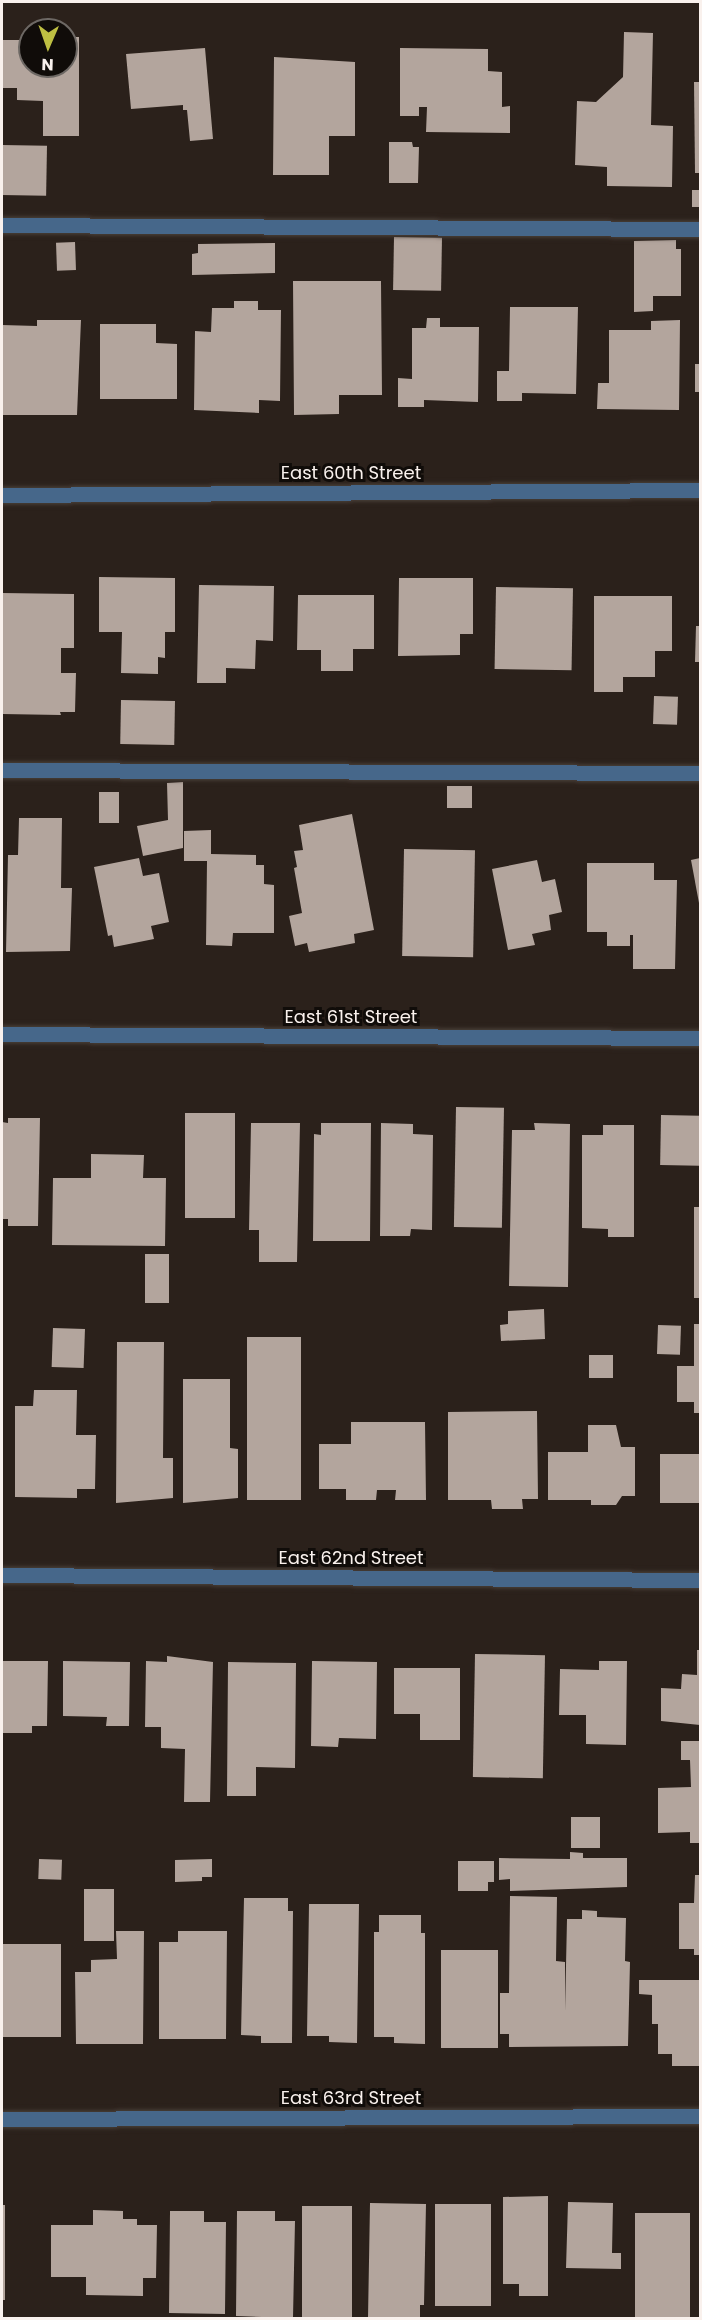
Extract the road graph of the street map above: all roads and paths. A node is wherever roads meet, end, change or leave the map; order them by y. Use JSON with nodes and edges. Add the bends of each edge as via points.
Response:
{"nodes":[{"id":1,"x":2,"y":225,"type":"edge"},
{"id":2,"x":700,"y":229,"type":"edge"},
{"id":3,"x":700,"y":490,"type":"edge"},
{"id":4,"x":2,"y":495,"type":"edge"},
{"id":5,"x":2,"y":770,"type":"edge"},
{"id":6,"x":700,"y":773,"type":"edge"},
{"id":7,"x":2,"y":1034,"type":"edge"},
{"id":8,"x":700,"y":1038,"type":"edge"},
{"id":9,"x":2,"y":1575,"type":"edge"},
{"id":10,"x":700,"y":1580,"type":"edge"},
{"id":11,"x":700,"y":2116,"type":"edge"},
{"id":12,"x":2,"y":2118,"type":"edge"}],
"edges":[{"from":1,"to":2,"type":"street"},
{"from":3,"to":4,"type":"street","name":"East 60th Street"},
{"from":5,"to":6,"type":"street"},
{"from":7,"to":8,"type":"street","name":"East 61st Street"},
{"from":9,"to":10,"type":"street","name":"East 62nd Street"},
{"from":11,"to":12,"type":"street","name":"East 63rd Street"}]}
